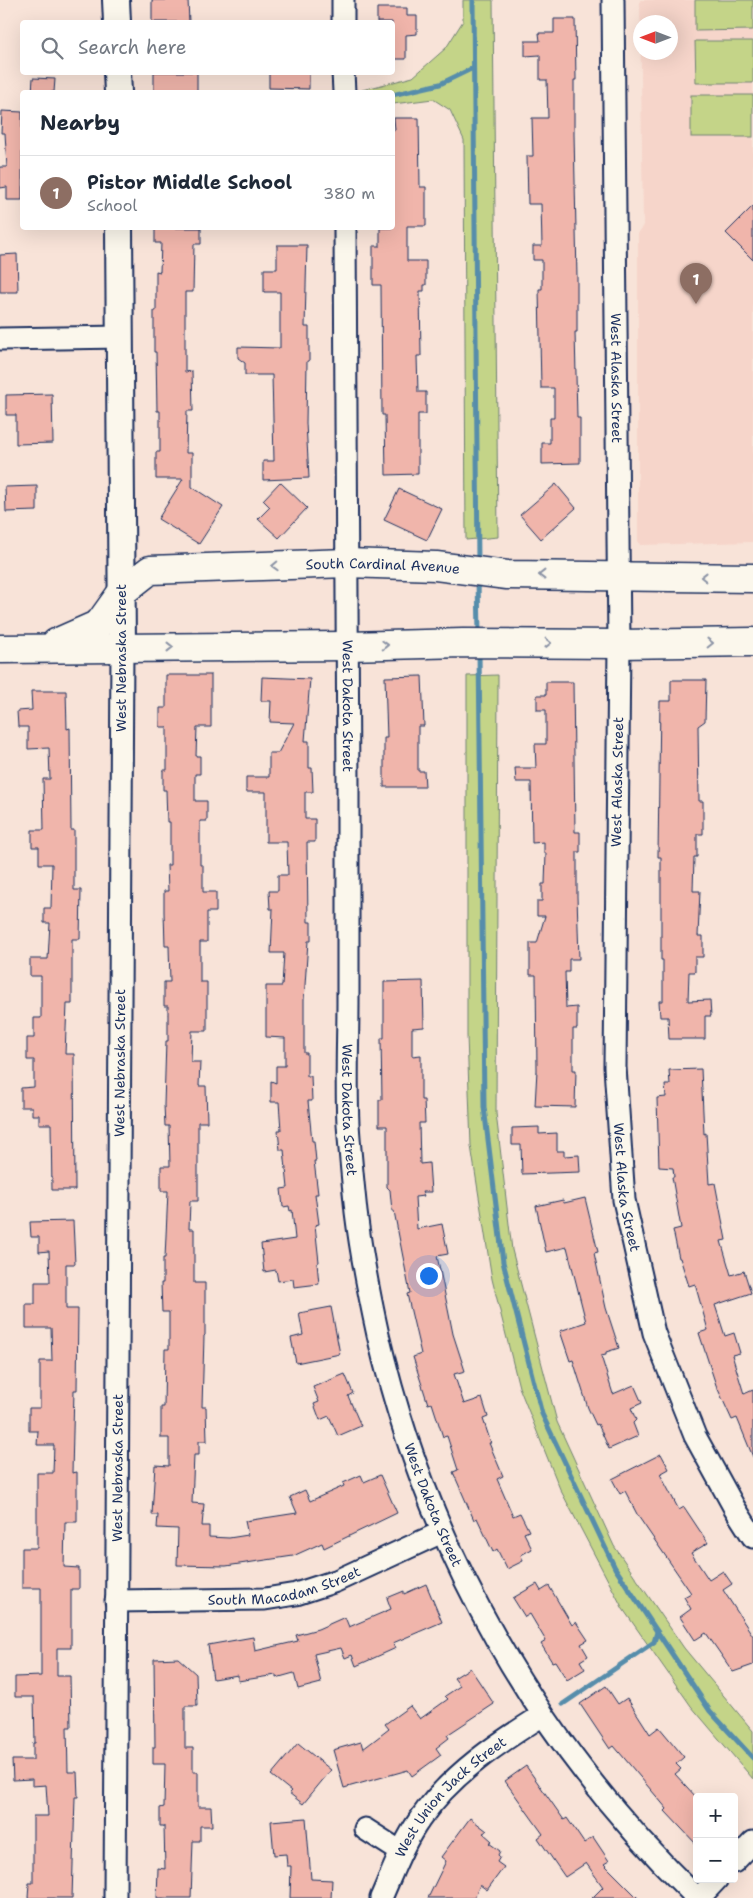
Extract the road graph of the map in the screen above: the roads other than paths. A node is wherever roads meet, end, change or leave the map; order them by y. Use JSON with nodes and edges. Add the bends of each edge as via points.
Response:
{"nodes":[{"id":1,"x":116,"y":0,"type":"edge"},
{"id":2,"x":343,"y":0,"type":"edge"},
{"id":3,"x":613,"y":0,"type":"edge"},
{"id":4,"x":117,"y":20,"type":"edge"},
{"id":5,"x":343,"y":20,"type":"edge"},
{"id":6,"x":118,"y":75,"type":"edge"},
{"id":7,"x":344,"y":75,"type":"edge"},
{"id":8,"x":118,"y":90,"type":"edge"},
{"id":9,"x":344,"y":90,"type":"edge"},
{"id":10,"x":119,"y":230,"type":"edge"},
{"id":11,"x":345,"y":230,"type":"edge"},
{"id":12,"x":121,"y":337,"type":"junction"},
{"id":13,"x":0,"y":339,"type":"edge"},
{"id":14,"x":347,"y":563,"type":"junction"},
{"id":15,"x":618,"y":576,"type":"junction"},
{"id":16,"x":753,"y":578,"type":"edge"},
{"id":17,"x":122,"y":592,"type":"junction"},
{"id":18,"x":753,"y":642,"type":"edge"},
{"id":19,"x":619,"y":644,"type":"junction"},
{"id":20,"x":348,"y":646,"type":"junction"},
{"id":21,"x":122,"y":647,"type":"junction"},
{"id":22,"x":42,"y":648,"type":"junction"},
{"id":23,"x":0,"y":649,"type":"edge"},
{"id":24,"x":442,"y":1532,"type":"junction"},
{"id":25,"x":753,"y":1537,"type":"edge"},
{"id":26,"x":116,"y":1601,"type":"junction"},
{"id":27,"x":543,"y":1715,"type":"junction"},
{"id":28,"x":365,"y":1829,"type":"dead end"},
{"id":29,"x":753,"y":1842,"type":"edge"},
{"id":30,"x":401,"y":1852,"type":"junction"},
{"id":31,"x":738,"y":1858,"type":"edge"},
{"id":32,"x":713,"y":1883,"type":"edge"},
{"id":33,"x":115,"y":1898,"type":"edge"},
{"id":34,"x":381,"y":1898,"type":"edge"},
{"id":35,"x":698,"y":1898,"type":"edge"}],
"edges":[{"from":1,"to":4,"type":"street"},
{"from":2,"to":5,"type":"street"},
{"from":3,"to":15,"type":"street","name":"West Alaska Street"},
{"from":6,"to":8,"type":"street"},
{"from":7,"to":9,"type":"street"},
{"from":10,"to":12,"type":"street","name":"West Nebraska Street"},
{"from":11,"to":14,"type":"street","name":"West Dakota Street"},
{"from":12,"to":13,"type":"street"},
{"from":12,"to":17,"type":"street","name":"West Nebraska Street"},
{"from":15,"to":14,"type":"main road","name":"South Cardinal Avenue","one_way":true,"via":[[507,575],[436,566]]},
{"from":14,"to":17,"type":"main road","name":"South Cardinal Avenue","one_way":true,"via":[[150,570]]},
{"from":14,"to":20,"type":"street","name":"West Dakota Street"},
{"from":16,"to":15,"type":"main road","name":"South Cardinal Avenue","one_way":true},
{"from":15,"to":19,"type":"street","name":"West Alaska Street"},
{"from":17,"to":21,"type":"street","name":"West Nebraska Street"},
{"from":17,"to":22,"type":"main road","name":"South Cardinal Avenue","via":[[99,624]]},
{"from":19,"to":18,"type":"main road","one_way":true},
{"from":20,"to":19,"type":"main road","one_way":true},
{"from":19,"to":25,"type":"street","name":"West Alaska Street","via":[[615,1067],[624,1200],[654,1333],[695,1436]]},
{"from":21,"to":20,"type":"main road","one_way":true},
{"from":20,"to":24,"type":"street","name":"West Dakota Street","via":[[348,1122],[356,1216],[372,1307],[399,1416]]},
{"from":21,"to":22,"type":"main road"},
{"from":21,"to":26,"type":"street","name":"West Nebraska Street"},
{"from":22,"to":23,"type":"main road"},
{"from":24,"to":26,"type":"street","name":"South Macadam Street","via":[[336,1581],[296,1594],[265,1599]]},
{"from":24,"to":27,"type":"street","name":"West Dakota Street","via":[[491,1630]]},
{"from":26,"to":33,"type":"street","name":"West Nebraska Street"},
{"from":27,"to":30,"type":"street","name":"West Union Jack Street","via":[[497,1744],[449,1785],[421,1818]]},
{"from":27,"to":35,"type":"street","name":"West Dakota Street","via":[[590,1779],[648,1848]]},
{"from":28,"to":30,"type":"street"},
{"from":29,"to":31,"type":"street"},
{"from":30,"to":34,"type":"street","name":"West Union Jack Street"},
{"from":32,"to":35,"type":"street"}]}
